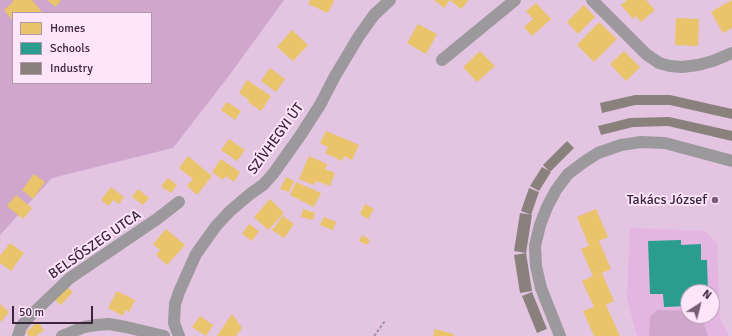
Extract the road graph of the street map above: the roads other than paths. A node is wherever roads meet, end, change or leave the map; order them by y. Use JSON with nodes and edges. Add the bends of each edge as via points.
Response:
{"nodes":[{"id":1,"x":390,"y":0,"type":"edge"},
{"id":2,"x":515,"y":0,"type":"edge"},
{"id":3,"x":592,"y":0,"type":"edge"},
{"id":4,"x":732,"y":53,"type":"edge"},
{"id":5,"x":442,"y":60,"type":"dead end"},
{"id":6,"x":732,"y":161,"type":"edge"},
{"id":7,"x":179,"y":202,"type":"dead end"},
{"id":8,"x":18,"y":336,"type":"edge"},
{"id":9,"x":62,"y":336,"type":"edge"},
{"id":10,"x":164,"y":336,"type":"edge"},
{"id":11,"x":179,"y":336,"type":"edge"},
{"id":12,"x":560,"y":336,"type":"edge"}],
"edges":[{"from":1,"to":11,"type":"street","name":"SZÍVHEGYI ÚT","via":[[374,15],[359,36],[320,105],[273,174],[230,211],[196,254],[175,304],[174,323]]},
{"from":2,"to":5,"type":"street"},
{"from":3,"to":4,"type":"street","via":[[646,54],[659,63],[682,67],[698,65]]},
{"from":6,"to":12,"type":"street","via":[[665,143],[642,142],[621,145],[598,153],[568,174],[547,207],[535,246],[541,288]]},
{"from":7,"to":8,"type":"street","name":"BELSŐSZEG UTCA","via":[[70,278],[29,317]]},
{"from":9,"to":10,"type":"street","via":[[84,327],[109,324]]}]}
